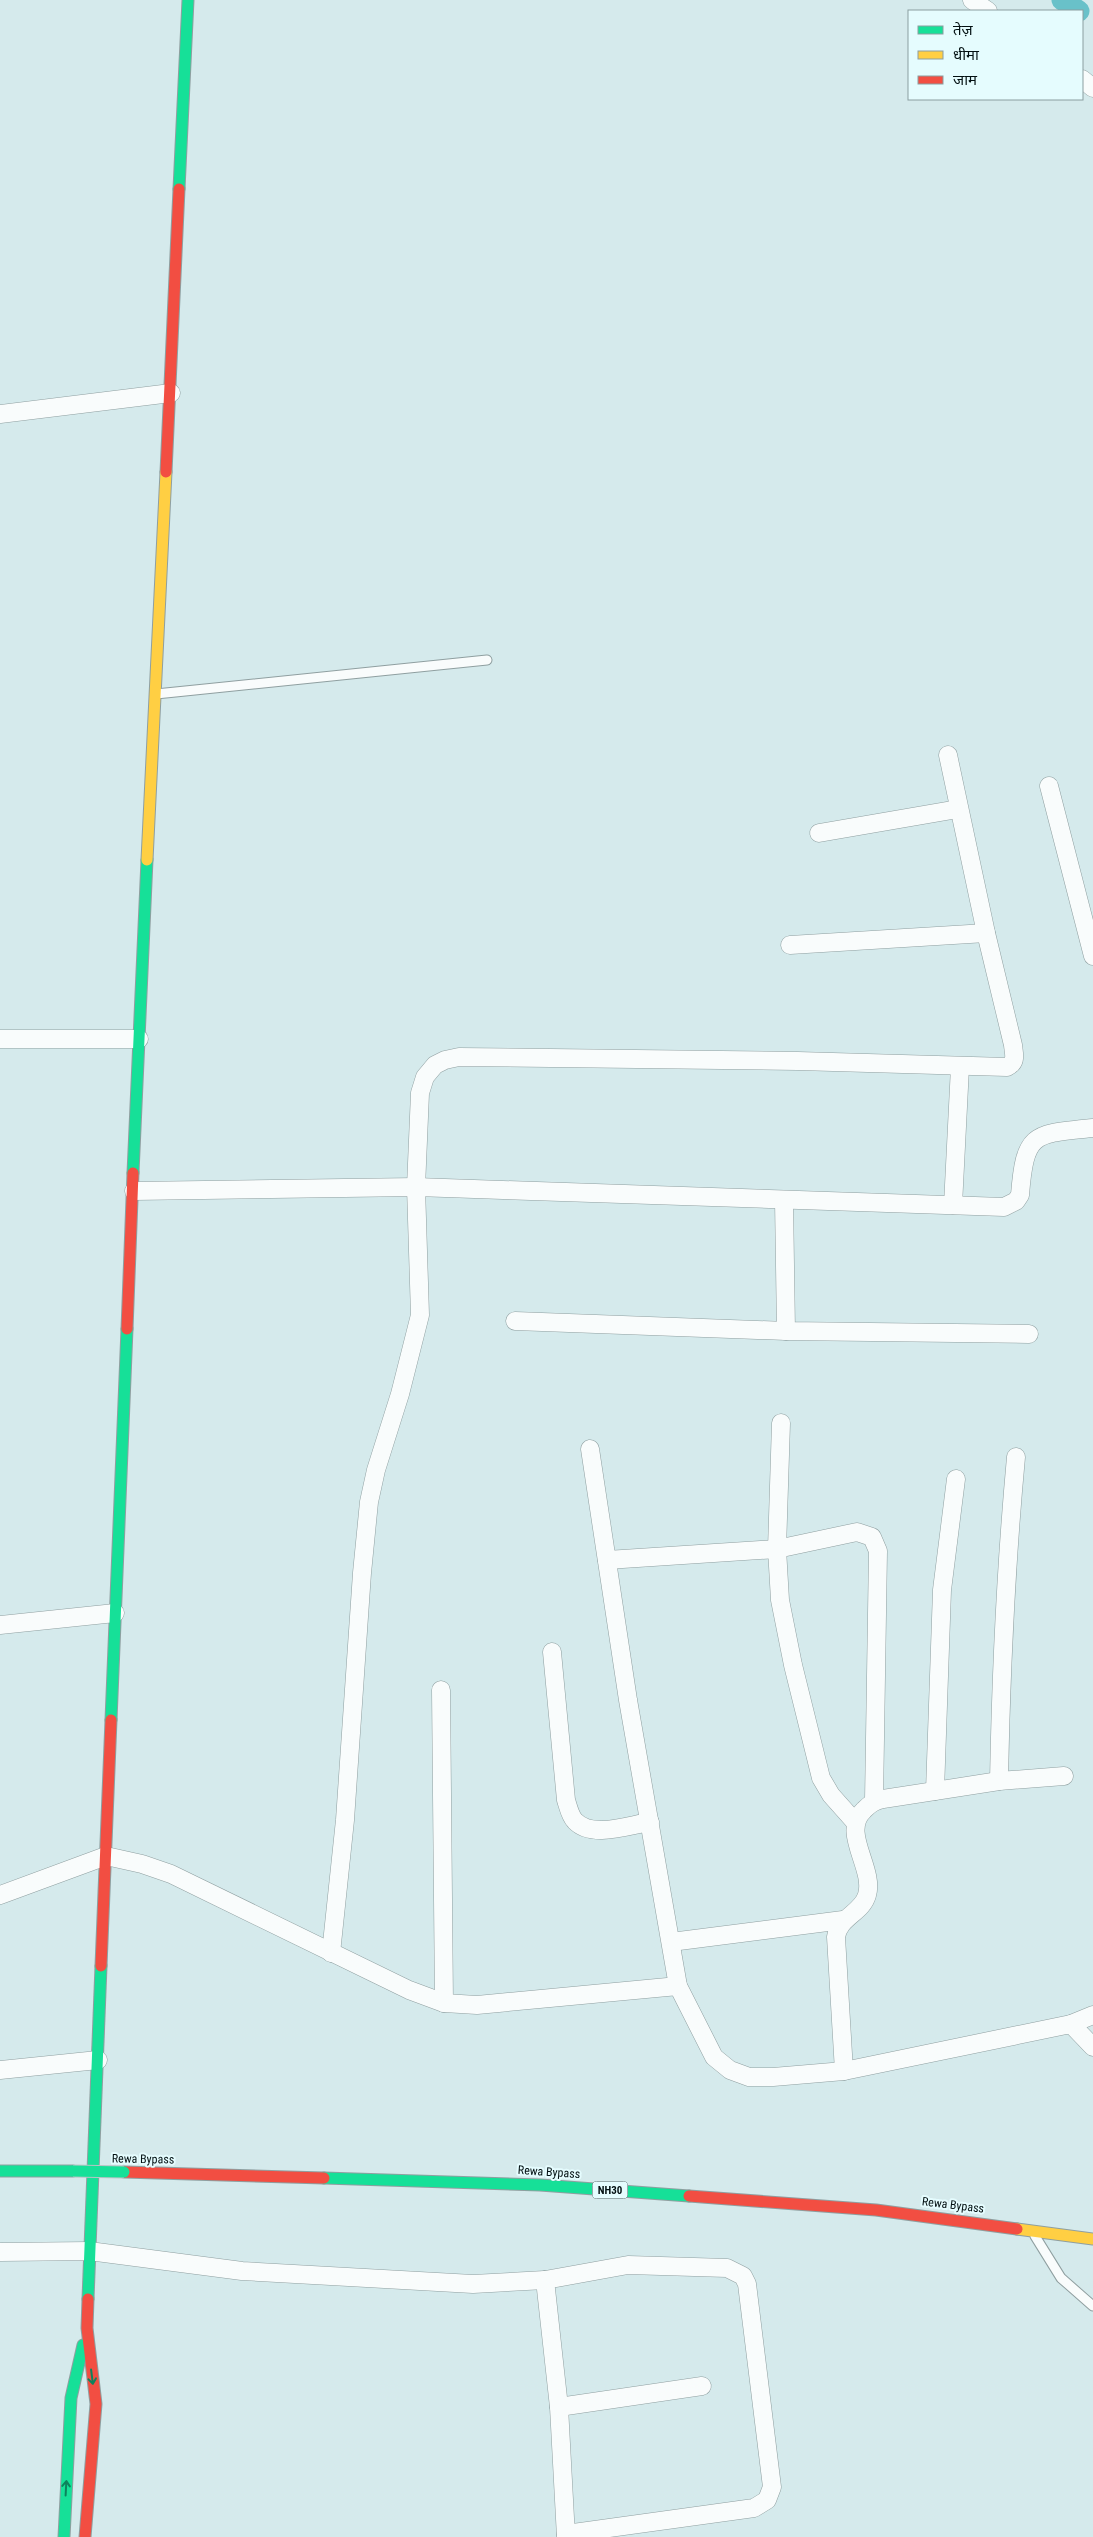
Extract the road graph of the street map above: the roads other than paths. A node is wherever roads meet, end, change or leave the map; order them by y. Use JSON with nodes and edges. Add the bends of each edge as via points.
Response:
{"nodes":[{"id":1,"x":188,"y":0,"type":"edge"},
{"id":2,"x":972,"y":0,"type":"edge"},
{"id":3,"x":987,"y":10,"type":"edge"},
{"id":4,"x":1083,"y":80,"type":"edge"},
{"id":5,"x":1093,"y":88,"type":"edge"},
{"id":6,"x":171,"y":393,"type":"junction"},
{"id":7,"x":0,"y":414,"type":"edge"},
{"id":8,"x":487,"y":660,"type":"dead end"},
{"id":9,"x":156,"y":694,"type":"junction"},
{"id":10,"x":948,"y":755,"type":"dead end"},
{"id":11,"x":1049,"y":786,"type":"dead end"},
{"id":12,"x":958,"y":809,"type":"junction"},
{"id":13,"x":819,"y":833,"type":"dead end"},
{"id":14,"x":986,"y":933,"type":"junction"},
{"id":15,"x":790,"y":945,"type":"dead end"},
{"id":16,"x":1093,"y":956,"type":"edge"},
{"id":17,"x":0,"y":1039,"type":"edge"},
{"id":18,"x":139,"y":1040,"type":"junction"},
{"id":19,"x":960,"y":1067,"type":"junction"},
{"id":20,"x":1093,"y":1128,"type":"edge"},
{"id":21,"x":416,"y":1188,"type":"junction"},
{"id":22,"x":134,"y":1191,"type":"junction"},
{"id":23,"x":784,"y":1200,"type":"junction"},
{"id":24,"x":954,"y":1204,"type":"junction"},
{"id":25,"x":515,"y":1321,"type":"dead end"},
{"id":26,"x":786,"y":1331,"type":"junction"},
{"id":27,"x":1029,"y":1334,"type":"dead end"},
{"id":28,"x":781,"y":1423,"type":"dead end"},
{"id":29,"x":590,"y":1449,"type":"dead end"},
{"id":30,"x":1016,"y":1457,"type":"dead end"},
{"id":31,"x":956,"y":1479,"type":"dead end"},
{"id":32,"x":777,"y":1549,"type":"junction"},
{"id":33,"x":607,"y":1560,"type":"junction"},
{"id":34,"x":115,"y":1613,"type":"junction"},
{"id":35,"x":0,"y":1625,"type":"edge"},
{"id":36,"x":552,"y":1652,"type":"dead end"},
{"id":37,"x":441,"y":1690,"type":"dead end"},
{"id":38,"x":1064,"y":1776,"type":"dead end"},
{"id":39,"x":999,"y":1781,"type":"junction"},
{"id":40,"x":936,"y":1791,"type":"junction"},
{"id":41,"x":874,"y":1801,"type":"junction"},
{"id":42,"x":650,"y":1822,"type":"junction"},
{"id":43,"x":855,"y":1822,"type":"junction"},
{"id":44,"x":106,"y":1856,"type":"junction"},
{"id":45,"x":0,"y":1895,"type":"edge"},
{"id":46,"x":844,"y":1920,"type":"junction"},
{"id":47,"x":671,"y":1942,"type":"junction"},
{"id":48,"x":331,"y":1953,"type":"junction"},
{"id":49,"x":678,"y":1986,"type":"junction"},
{"id":50,"x":444,"y":2003,"type":"junction"},
{"id":51,"x":1093,"y":2015,"type":"edge"},
{"id":52,"x":1071,"y":2024,"type":"junction"},
{"id":53,"x":1093,"y":2046,"type":"edge"},
{"id":54,"x":98,"y":2060,"type":"junction"},
{"id":55,"x":0,"y":2070,"type":"edge"},
{"id":56,"x":844,"y":2071,"type":"junction"},
{"id":57,"x":0,"y":2171,"type":"edge"},
{"id":58,"x":1030,"y":2229,"type":"junction"},
{"id":59,"x":1093,"y":2239,"type":"edge"},
{"id":60,"x":89,"y":2251,"type":"junction"},
{"id":61,"x":0,"y":2252,"type":"edge"},
{"id":62,"x":545,"y":2280,"type":"junction"},
{"id":63,"x":1093,"y":2306,"type":"edge"},
{"id":64,"x":87,"y":2328,"type":"junction"},
{"id":65,"x":702,"y":2386,"type":"dead end"},
{"id":66,"x":559,"y":2407,"type":"junction"},
{"id":67,"x":566,"y":2535,"type":"edge"},
{"id":68,"x":64,"y":2537,"type":"edge"},
{"id":69,"x":85,"y":2537,"type":"edge"}],
"edges":[{"from":1,"to":6,"type":"main road"},
{"from":2,"to":3,"type":"street"},
{"from":4,"to":5,"type":"street"},
{"from":6,"to":7,"type":"street"},
{"from":6,"to":9,"type":"main road"},
{"from":8,"to":9,"type":"lane"},
{"from":9,"to":18,"type":"main road"},
{"from":10,"to":12,"type":"street"},
{"from":11,"to":16,"type":"street"},
{"from":12,"to":13,"type":"street"},
{"from":12,"to":14,"type":"street"},
{"from":14,"to":15,"type":"street"},
{"from":14,"to":19,"type":"street","via":[[1014,1061],[1007,1067]]},
{"from":17,"to":18,"type":"street"},
{"from":18,"to":22,"type":"main road"},
{"from":19,"to":21,"type":"street","via":[[505,1057],[445,1060],[434,1065],[424,1077],[420,1093]]},
{"from":19,"to":24,"type":"street"},
{"from":20,"to":24,"type":"street","via":[[1042,1134],[1033,1140],[1025,1154],[1020,1195],[1010,1205]]},
{"from":21,"to":22,"type":"street"},
{"from":21,"to":23,"type":"street"},
{"from":21,"to":48,"type":"street","via":[[420,1315],[369,1502],[345,1820]]},
{"from":22,"to":34,"type":"main road"},
{"from":23,"to":24,"type":"street"},
{"from":23,"to":26,"type":"street"},
{"from":25,"to":26,"type":"street"},
{"from":26,"to":27,"type":"street"},
{"from":28,"to":32,"type":"street"},
{"from":29,"to":33,"type":"street"},
{"from":30,"to":39,"type":"street","via":[[1007,1548]]},
{"from":31,"to":40,"type":"street","via":[[942,1590]]},
{"from":32,"to":33,"type":"street"},
{"from":32,"to":41,"type":"street","via":[[857,1532],[872,1537],[878,1551]]},
{"from":32,"to":43,"type":"street","via":[[780,1600],[821,1778]]},
{"from":33,"to":42,"type":"street"},
{"from":34,"to":35,"type":"street"},
{"from":34,"to":44,"type":"main road"},
{"from":36,"to":42,"type":"street","via":[[566,1800],[573,1820],[581,1826],[599,1830]]},
{"from":37,"to":50,"type":"street"},
{"from":38,"to":39,"type":"street"},
{"from":39,"to":40,"type":"street"},
{"from":40,"to":41,"type":"street"},
{"from":41,"to":43,"type":"street"},
{"from":42,"to":47,"type":"street"},
{"from":43,"to":46,"type":"street","via":[[869,1887],[861,1906]]},
{"from":44,"to":45,"type":"street"},
{"from":44,"to":48,"type":"street","via":[[171,1874]]},
{"from":44,"to":54,"type":"main road"},
{"from":46,"to":47,"type":"street"},
{"from":46,"to":56,"type":"street","via":[[836,1937]]},
{"from":47,"to":49,"type":"street"},
{"from":48,"to":50,"type":"street"},
{"from":49,"to":50,"type":"street","via":[[477,2005]]},
{"from":49,"to":56,"type":"street","via":[[714,2057],[730,2070],[749,2077]]},
{"from":51,"to":52,"type":"street"},
{"from":52,"to":53,"type":"street"},
{"from":52,"to":56,"type":"street"},
{"from":54,"to":55,"type":"street"},
{"from":54,"to":60,"type":"main road"},
{"from":57,"to":58,"type":"main road","name":"Rewa Bypass","number":"NH30","bridge":true,"via":[[540,2185],[876,2210]]},
{"from":58,"to":59,"type":"main road","name":"Rewa Bypass","number":"NH30"},
{"from":58,"to":63,"type":"lane","via":[[1061,2278]]},
{"from":60,"to":61,"type":"street"},
{"from":60,"to":62,"type":"street","via":[[242,2272],[473,2284]]},
{"from":60,"to":64,"type":"main road"},
{"from":62,"to":66,"type":"street"},
{"from":62,"to":67,"type":"street","via":[[628,2265],[727,2268],[743,2276],[747,2284],[772,2487],[767,2500],[754,2508]]},
{"from":68,"to":64,"type":"main road","one_way":true,"via":[[70,2398]]},
{"from":64,"to":69,"type":"main road","one_way":true,"via":[[96,2404]]},
{"from":65,"to":66,"type":"street"},
{"from":66,"to":67,"type":"street"}]}
